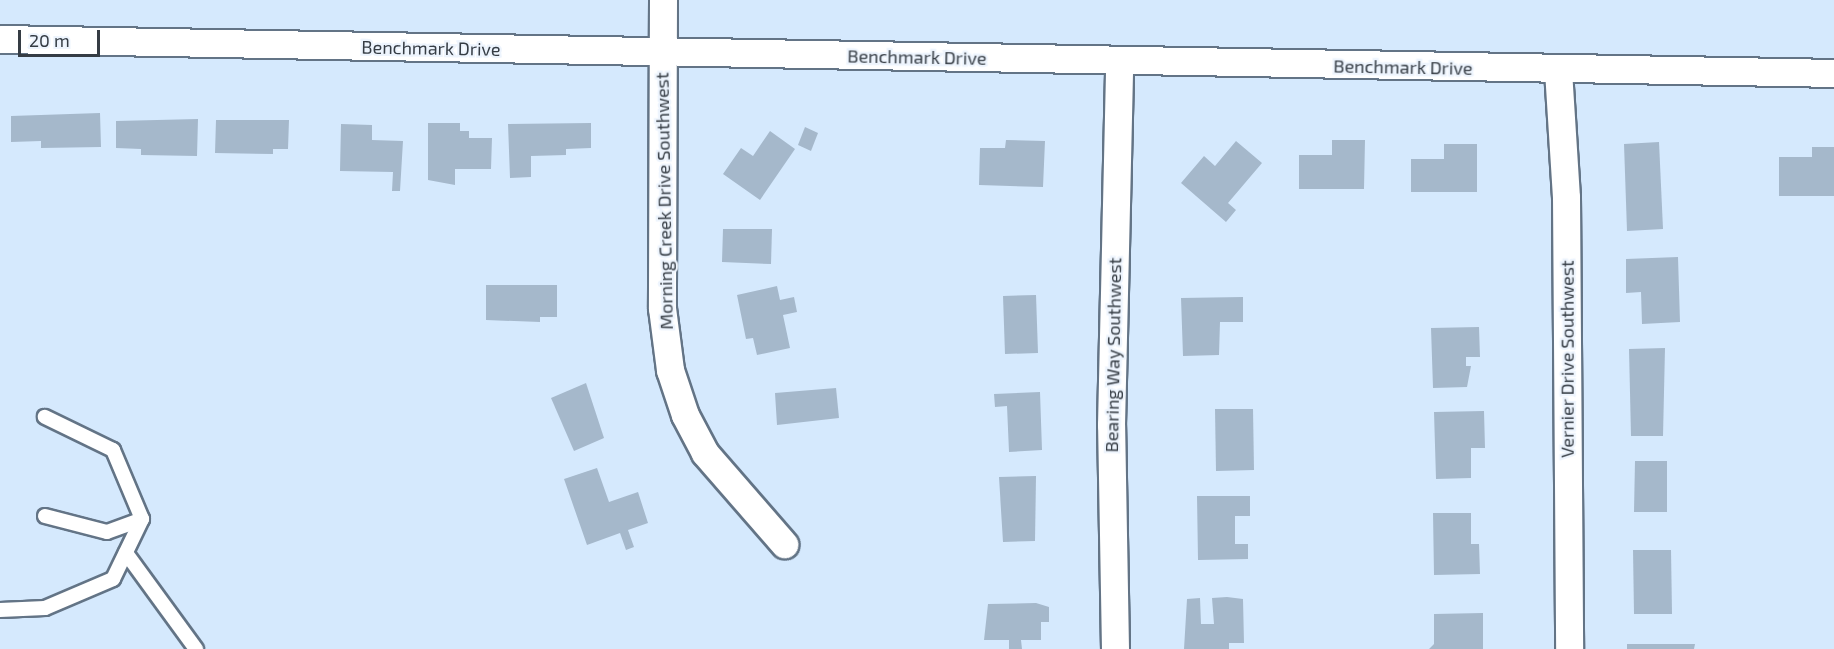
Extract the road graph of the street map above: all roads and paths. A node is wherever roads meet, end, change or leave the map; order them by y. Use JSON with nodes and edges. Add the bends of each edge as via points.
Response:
{"nodes":[{"id":1,"x":663,"y":0,"type":"edge"},
{"id":2,"x":0,"y":39,"type":"edge"},
{"id":3,"x":663,"y":52,"type":"junction"},
{"id":4,"x":1119,"y":61,"type":"junction"},
{"id":5,"x":1558,"y":70,"type":"junction"},
{"id":6,"x":1834,"y":73,"type":"edge"},
{"id":7,"x":45,"y":417,"type":"dead end"},
{"id":8,"x":45,"y":516,"type":"dead end"},
{"id":9,"x":142,"y":519,"type":"junction"},
{"id":10,"x":784,"y":544,"type":"dead end"},
{"id":11,"x":126,"y":553,"type":"junction"},
{"id":12,"x":0,"y":610,"type":"edge"},
{"id":13,"x":196,"y":649,"type":"edge"},
{"id":14,"x":1115,"y":649,"type":"edge"},
{"id":15,"x":1569,"y":649,"type":"edge"}],
"edges":[{"from":1,"to":3,"type":"street","name":"Morning Creek Drive Southwest"},
{"from":2,"to":3,"type":"street","name":"Benchmark Drive"},
{"from":3,"to":4,"type":"street","name":"Benchmark Drive"},
{"from":3,"to":10,"type":"street","name":"Morning Creek Drive Southwest","via":[[662,308],[670,370],[685,415],[705,453]]},
{"from":4,"to":5,"type":"street","name":"Benchmark Drive"},
{"from":4,"to":14,"type":"street","name":"Bearing Way Southwest","via":[[1111,425]]},
{"from":5,"to":6,"type":"street","name":"Benchmark Drive"},
{"from":5,"to":15,"type":"street","name":"Vernier Drive Southwest","via":[[1566,196]]},
{"from":7,"to":9,"type":"lane","via":[[113,450]]},
{"from":8,"to":9,"type":"lane","via":[[107,532]]},
{"from":9,"to":11,"type":"lane"},
{"from":11,"to":12,"type":"lane","via":[[113,579],[45,608]]},
{"from":11,"to":13,"type":"lane"}]}
